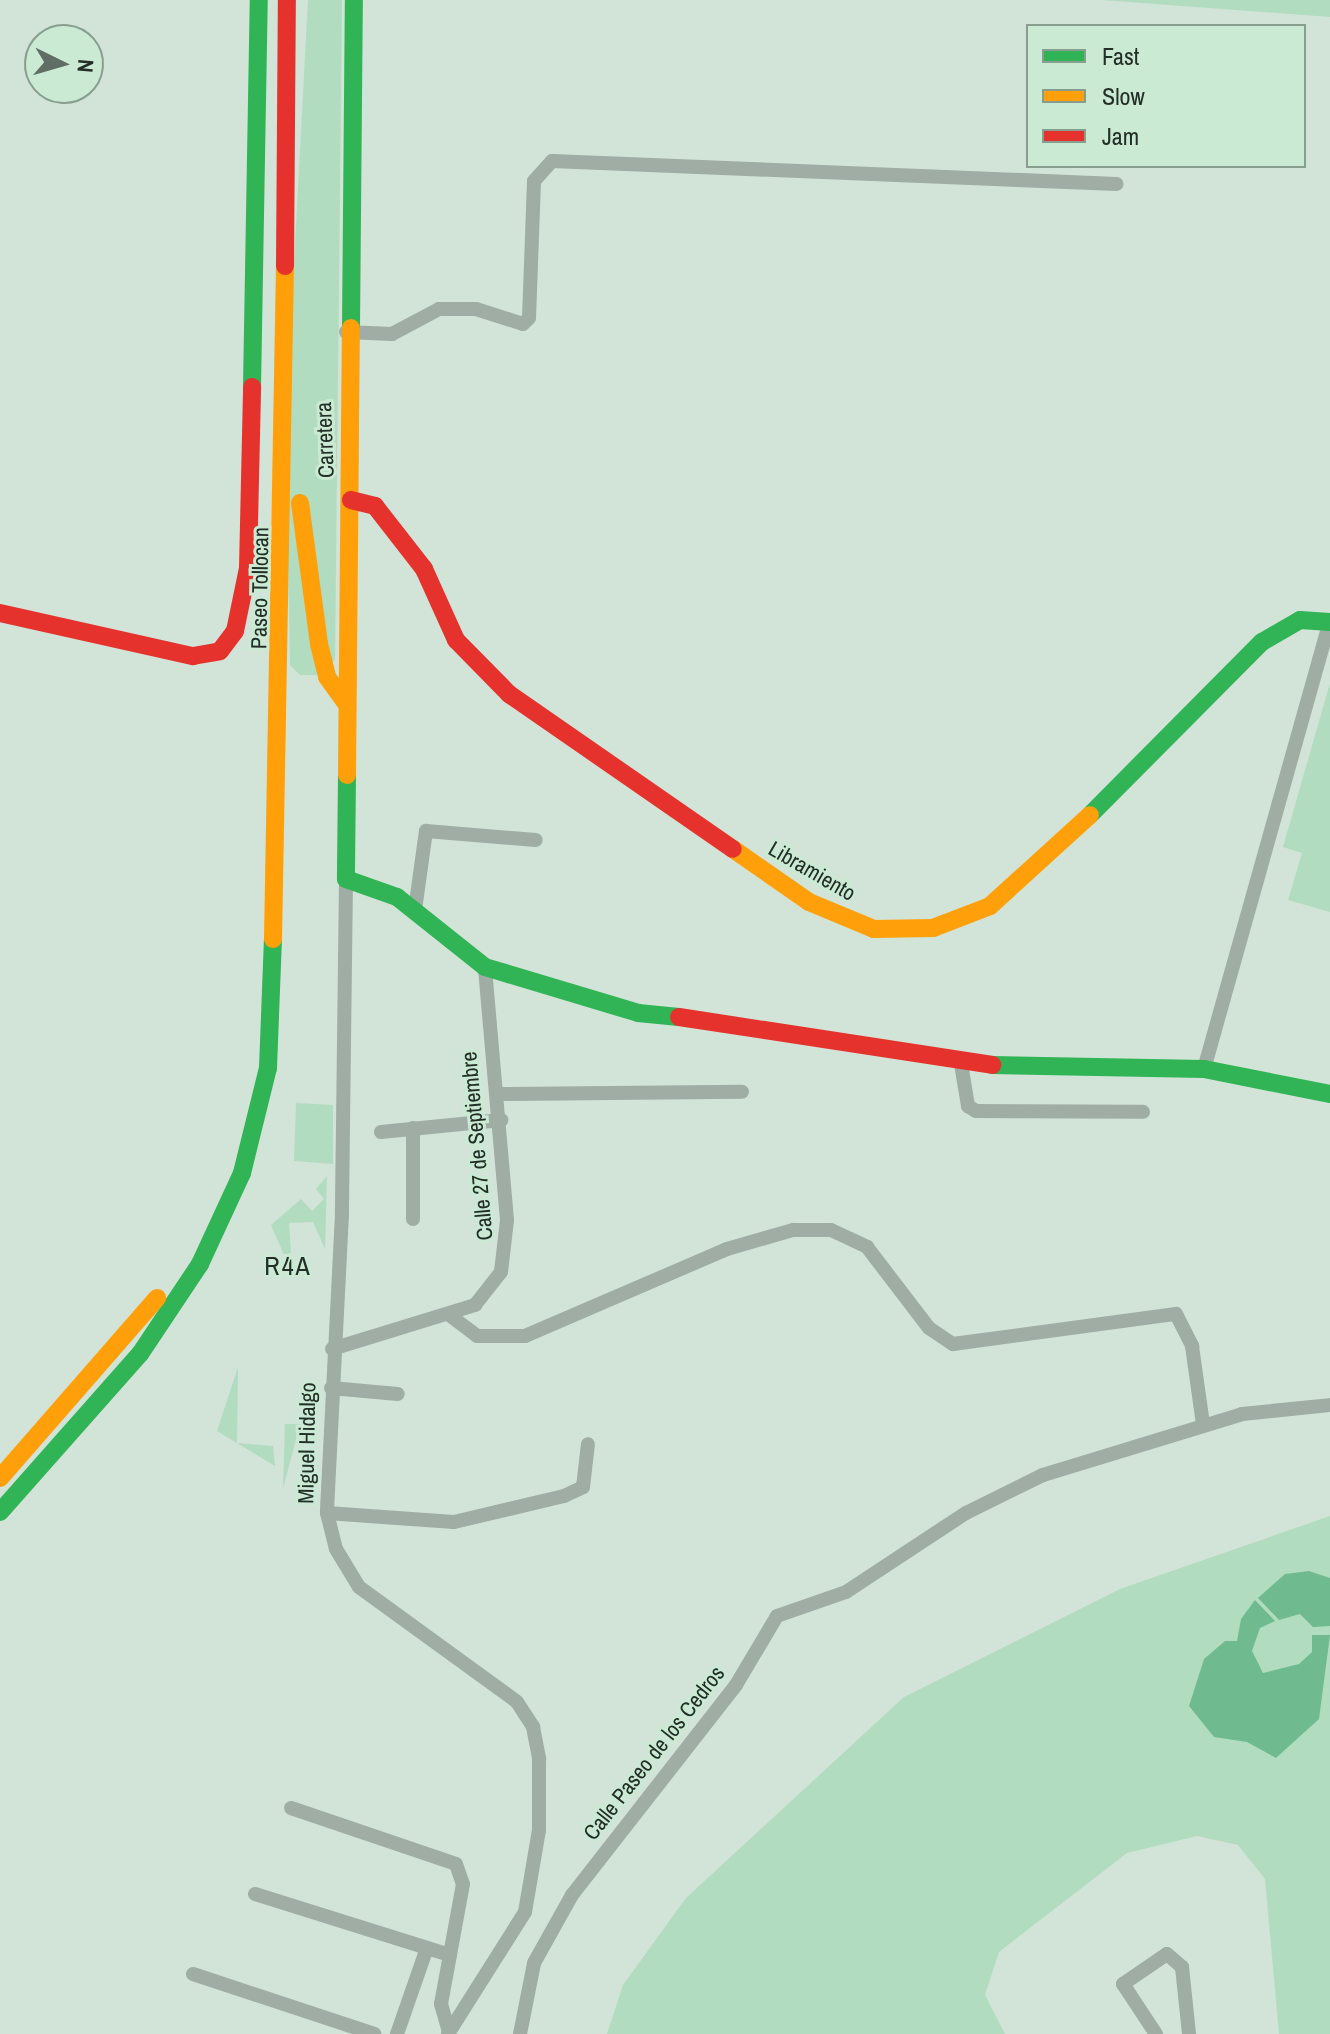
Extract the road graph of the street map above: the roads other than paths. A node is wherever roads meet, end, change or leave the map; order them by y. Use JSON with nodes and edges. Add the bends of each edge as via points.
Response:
{"nodes":[{"id":1,"x":259,"y":0,"type":"edge"},
{"id":2,"x":287,"y":0,"type":"edge"},
{"id":3,"x":300,"y":0,"type":"edge"},
{"id":4,"x":354,"y":0,"type":"edge"},
{"id":5,"x":287,"y":68,"type":"junction"},
{"id":6,"x":1117,"y":184,"type":"dead end"},
{"id":7,"x":346,"y":332,"type":"junction"},
{"id":8,"x":282,"y":375,"type":"junction"},
{"id":9,"x":351,"y":500,"type":"junction"},
{"id":10,"x":0,"y":613,"type":"edge"},
{"id":11,"x":1330,"y":622,"type":"edge"},
{"id":12,"x":346,"y":703,"type":"junction"},
{"id":13,"x":536,"y":840,"type":"dead end"},
{"id":14,"x":346,"y":879,"type":"junction"},
{"id":15,"x":415,"y":910,"type":"junction"},
{"id":16,"x":485,"y":967,"type":"junction"},
{"id":17,"x":961,"y":1064,"type":"junction"},
{"id":18,"x":1204,"y":1069,"type":"junction"},
{"id":19,"x":742,"y":1092,"type":"dead end"},
{"id":20,"x":497,"y":1094,"type":"junction"},
{"id":21,"x":1330,"y":1094,"type":"edge"},
{"id":22,"x":1143,"y":1112,"type":"dead end"},
{"id":23,"x":501,"y":1120,"type":"junction"},
{"id":24,"x":413,"y":1128,"type":"junction"},
{"id":25,"x":381,"y":1132,"type":"dead end"},
{"id":26,"x":242,"y":1173,"type":"junction"},
{"id":27,"x":413,"y":1219,"type":"dead end"},
{"id":28,"x":448,"y":1314,"type":"junction"},
{"id":29,"x":332,"y":1349,"type":"junction"},
{"id":30,"x":331,"y":1388,"type":"junction"},
{"id":31,"x":398,"y":1394,"type":"dead end"},
{"id":32,"x":1330,"y":1405,"type":"edge"},
{"id":33,"x":1203,"y":1424,"type":"junction"},
{"id":34,"x":588,"y":1444,"type":"dead end"},
{"id":35,"x":0,"y":1478,"type":"edge"},
{"id":36,"x":0,"y":1512,"type":"edge"},
{"id":37,"x":327,"y":1513,"type":"junction"},
{"id":38,"x":291,"y":1808,"type":"dead end"},
{"id":39,"x":255,"y":1894,"type":"dead end"},
{"id":40,"x":427,"y":1948,"type":"junction"},
{"id":41,"x":450,"y":1955,"type":"junction"},
{"id":42,"x":193,"y":1974,"type":"dead end"},
{"id":43,"x":449,"y":2033,"type":"edge"},
{"id":44,"x":374,"y":2034,"type":"edge"},
{"id":45,"x":397,"y":2034,"type":"edge"},
{"id":46,"x":520,"y":2034,"type":"edge"},
{"id":47,"x":1156,"y":2034,"type":"edge"},
{"id":48,"x":1189,"y":2034,"type":"edge"}],
"edges":[{"from":1,"to":10,"type":"main road","via":[[248,568],[235,631],[220,651],[193,656]]},
{"from":2,"to":5,"type":"main road","name":"Paseo Tollocan"},
{"from":3,"to":5,"type":"main road"},
{"from":4,"to":7,"type":"main road","name":"Carretera"},
{"from":5,"to":8,"type":"main road","name":"Paseo Tollocan"},
{"from":6,"to":7,"type":"street","via":[[552,161],[534,181],[529,318],[523,324],[476,309],[439,309],[392,334]]},
{"from":7,"to":9,"type":"main road","name":"Carretera"},
{"from":8,"to":12,"type":"main road","via":[[319,644],[327,677]]},
{"from":8,"to":26,"type":"main road","name":"Paseo Tollocan","via":[[272,1030]]},
{"from":9,"to":11,"type":"main road","name":"Libramiento","via":[[375,506],[424,569],[456,640],[509,694],[809,902],[874,929],[933,928],[990,906],[1042,863],[1262,642],[1300,620]]},
{"from":9,"to":12,"type":"main road","name":"Carretera"},
{"from":11,"to":18,"type":"street"},
{"from":12,"to":14,"type":"main road","name":"Carretera"},
{"from":13,"to":15,"type":"street","via":[[426,831]]},
{"from":14,"to":15,"type":"main road","via":[[378,886]]},
{"from":14,"to":29,"type":"street","name":"Miguel Hidalgo","via":[[342,1214]]},
{"from":15,"to":16,"type":"main road"},
{"from":16,"to":17,"type":"main road","via":[[638,1013],[804,1031]]},
{"from":16,"to":20,"type":"street","name":"Calle 27 de Septiembre"},
{"from":17,"to":18,"type":"main road"},
{"from":17,"to":22,"type":"street","via":[[968,1106],[976,1111]]},
{"from":18,"to":21,"type":"main road"},
{"from":19,"to":20,"type":"street"},
{"from":20,"to":23,"type":"street","name":"Calle 27 de Septiembre"},
{"from":23,"to":24,"type":"street"},
{"from":23,"to":28,"type":"street","name":"Calle 27 de Septiembre","via":[[508,1254],[487,1297]]},
{"from":24,"to":25,"type":"street"},
{"from":24,"to":27,"type":"street"},
{"from":26,"to":35,"type":"main road","via":[[146,1314]]},
{"from":26,"to":36,"type":"main road","via":[[200,1264],[140,1354]]},
{"from":28,"to":29,"type":"street","name":"Calle 27 de Septiembre"},
{"from":28,"to":33,"type":"street","via":[[477,1336],[525,1336],[727,1249],[793,1230],[831,1230],[867,1247],[929,1328],[953,1344],[1176,1314],[1192,1346]]},
{"from":29,"to":30,"type":"street","name":"Miguel Hidalgo"},
{"from":30,"to":31,"type":"street"},
{"from":30,"to":37,"type":"street","name":"Miguel Hidalgo"},
{"from":32,"to":33,"type":"street","name":"Calle Paseo de los Cedros"},
{"from":33,"to":46,"type":"street","name":"Calle Paseo de los Cedros","via":[[1043,1475],[966,1513],[846,1592],[777,1616],[736,1685],[572,1895],[534,1963]]},
{"from":34,"to":37,"type":"street","via":[[583,1487],[564,1496],[454,1522]]},
{"from":37,"to":43,"type":"street","name":"Miguel Hidalgo","via":[[336,1549],[359,1587],[387,1614],[497,1684],[533,1727],[541,1793],[532,1888],[508,1947]]},
{"from":38,"to":41,"type":"street","via":[[456,1864],[463,1884]]},
{"from":39,"to":40,"type":"street"},
{"from":40,"to":41,"type":"street"},
{"from":40,"to":45,"type":"street"},
{"from":41,"to":43,"type":"street","via":[[441,2004]]},
{"from":42,"to":44,"type":"street"},
{"from":47,"to":48,"type":"street","via":[[1123,1984],[1167,1954],[1182,1967]]}]}
